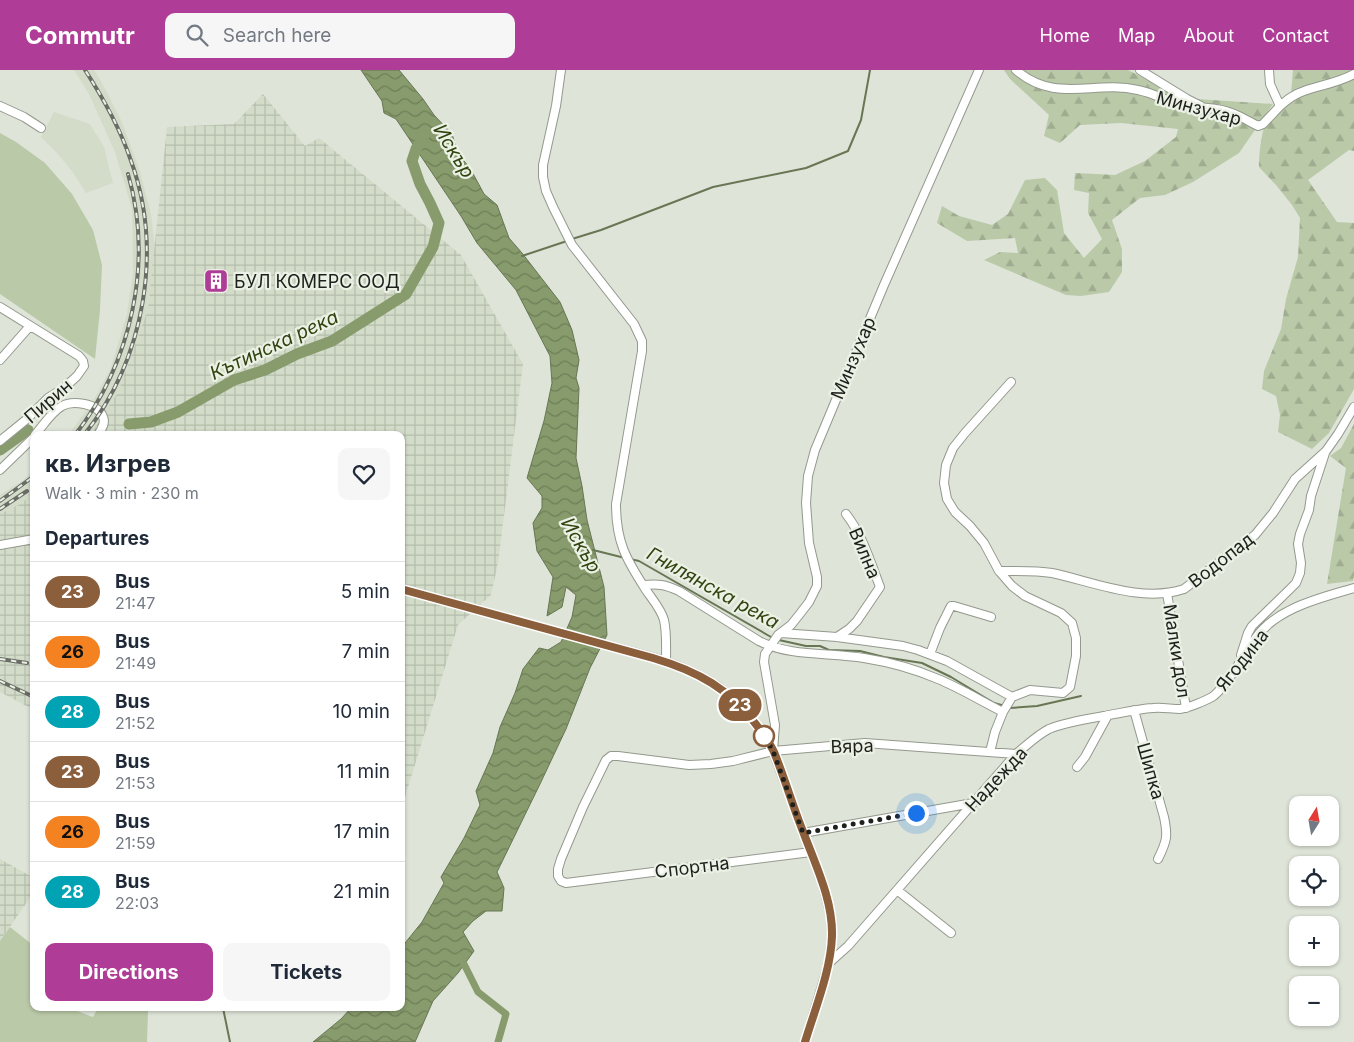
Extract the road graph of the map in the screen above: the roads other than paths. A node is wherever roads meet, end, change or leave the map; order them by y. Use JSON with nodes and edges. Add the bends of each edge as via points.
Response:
{"nodes":[{"id":1,"x":561,"y":70,"type":"edge"},
{"id":2,"x":979,"y":70,"type":"edge"},
{"id":3,"x":1016,"y":70,"type":"edge"},
{"id":4,"x":1140,"y":70,"type":"edge"},
{"id":5,"x":1269,"y":70,"type":"edge"},
{"id":6,"x":1354,"y":74,"type":"edge"},
{"id":7,"x":0,"y":106,"type":"edge"},
{"id":8,"x":1280,"y":106,"type":"junction"},
{"id":9,"x":1206,"y":108,"type":"junction"},
{"id":10,"x":41,"y":128,"type":"dead end"},
{"id":11,"x":0,"y":307,"type":"edge"},
{"id":12,"x":30,"y":326,"type":"junction"},
{"id":13,"x":0,"y":360,"type":"edge"},
{"id":14,"x":1010,"y":382,"type":"dead end"},
{"id":15,"x":1354,"y":407,"type":"edge"},
{"id":16,"x":38,"y":431,"type":"edge"},
{"id":17,"x":100,"y":431,"type":"edge"},
{"id":18,"x":30,"y":440,"type":"edge"},
{"id":19,"x":0,"y":441,"type":"edge"},
{"id":20,"x":1326,"y":451,"type":"junction"},
{"id":21,"x":0,"y":470,"type":"edge"},
{"id":22,"x":846,"y":514,"type":"dead end"},
{"id":23,"x":30,"y":540,"type":"edge"},
{"id":24,"x":0,"y":545,"type":"edge"},
{"id":25,"x":999,"y":571,"type":"junction"},
{"id":26,"x":643,"y":585,"type":"junction"},
{"id":27,"x":1354,"y":588,"type":"edge"},
{"id":28,"x":405,"y":590,"type":"edge"},
{"id":29,"x":1168,"y":594,"type":"junction"},
{"id":30,"x":991,"y":617,"type":"dead end"},
{"id":31,"x":779,"y":634,"type":"junction"},
{"id":32,"x":837,"y":637,"type":"junction"},
{"id":33,"x":771,"y":645,"type":"junction"},
{"id":34,"x":930,"y":654,"type":"junction"},
{"id":35,"x":666,"y":662,"type":"junction"},
{"id":36,"x":1238,"y":665,"type":"junction"},
{"id":37,"x":1212,"y":698,"type":"joint"},
{"id":38,"x":1010,"y":699,"type":"junction"},
{"id":39,"x":1186,"y":708,"type":"junction"},
{"id":40,"x":1134,"y":710,"type":"junction"},
{"id":41,"x":1003,"y":711,"type":"junction"},
{"id":42,"x":1108,"y":715,"type":"junction"},
{"id":43,"x":773,"y":751,"type":"junction"},
{"id":44,"x":990,"y":752,"type":"junction"},
{"id":45,"x":1016,"y":754,"type":"junction"},
{"id":46,"x":1077,"y":767,"type":"dead end"},
{"id":47,"x":973,"y":803,"type":"junction"},
{"id":48,"x":803,"y":833,"type":"junction"},
{"id":49,"x":811,"y":852,"type":"junction"},
{"id":50,"x":1158,"y":859,"type":"dead end"},
{"id":51,"x":574,"y":882,"type":"joint"},
{"id":52,"x":897,"y":890,"type":"junction"},
{"id":53,"x":952,"y":933,"type":"dead end"},
{"id":54,"x":829,"y":964,"type":"junction"},
{"id":55,"x":805,"y":1042,"type":"edge"}],
"edges":[{"from":1,"to":26,"type":"street","via":[[542,165],[546,192],[572,245],[634,324],[642,341],[619,482],[616,522],[622,548]]},
{"from":2,"to":31,"type":"street","name":"Минзухар","via":[[815,450],[808,476],[806,503],[817,586],[799,615]]},
{"from":3,"to":9,"type":"street","name":"Минзухар","via":[[1030,81],[1045,86],[1060,89],[1126,88],[1170,102]]},
{"from":4,"to":9,"type":"street"},
{"from":5,"to":8,"type":"street","via":[[1270,84]]},
{"from":6,"to":8,"type":"street","via":[[1304,91]]},
{"from":7,"to":10,"type":"street"},
{"from":8,"to":9,"type":"street","name":"Минзухар","via":[[1258,126],[1231,113]]},
{"from":11,"to":12,"type":"street"},
{"from":12,"to":13,"type":"street"},
{"from":12,"to":19,"type":"street","name":"Пирин","via":[[79,356],[84,366],[64,388],[48,398]]},
{"from":14,"to":25,"type":"street","via":[[953,448],[946,464],[944,484],[947,500],[984,544]]},
{"from":15,"to":20,"type":"street","name":"Водопад"},
{"from":16,"to":17,"type":"street","via":[[56,410],[70,402],[86,404],[101,412],[104,421]]},
{"from":18,"to":21,"type":"street"},
{"from":20,"to":29,"type":"street","name":"Водопад","via":[[1294,480],[1255,535],[1184,589]]},
{"from":20,"to":36,"type":"street","via":[[1300,534],[1301,563],[1296,583],[1252,626]]},
{"from":22,"to":32,"type":"street","name":"Вилна","via":[[862,537],[880,587],[857,622]]},
{"from":23,"to":24,"type":"street"},
{"from":25,"to":29,"type":"street","name":"Водопад","via":[[1050,573],[1140,594]]},
{"from":25,"to":38,"type":"street","via":[[1026,596],[1061,613],[1072,623],[1076,638],[1070,687],[1063,693],[1030,690]]},
{"from":26,"to":33,"type":"street","via":[[668,585],[759,641]]},
{"from":26,"to":35,"type":"street","via":[[663,618]]},
{"from":27,"to":36,"type":"street","name":"Ягодина","via":[[1304,603],[1276,619],[1255,638]]},
{"from":28,"to":35,"type":"street"},
{"from":29,"to":39,"type":"street","name":"Малки дол"},
{"from":30,"to":34,"type":"street","via":[[951,606]]},
{"from":31,"to":32,"type":"street"},
{"from":31,"to":33,"type":"street","name":"Минзухар"},
{"from":32,"to":34,"type":"street","via":[[903,646]]},
{"from":33,"to":41,"type":"street","via":[[798,652],[864,658],[898,665],[940,680]]},
{"from":33,"to":43,"type":"street","via":[[764,662],[775,725]]},
{"from":34,"to":38,"type":"street","via":[[961,668]]},
{"from":35,"to":43,"type":"street","via":[[688,670],[725,691],[750,716]]},
{"from":36,"to":37,"type":"street","name":"Ягодина"},
{"from":37,"to":39,"type":"street","name":"Надежда"},
{"from":38,"to":41,"type":"street"},
{"from":39,"to":40,"type":"street","name":"Надежда"},
{"from":40,"to":42,"type":"street","name":"Надежда"},
{"from":40,"to":50,"type":"street","name":"Шипка","via":[[1167,833]]},
{"from":41,"to":44,"type":"street"},
{"from":42,"to":45,"type":"street","name":"Надежда","via":[[1048,730]]},
{"from":42,"to":46,"type":"street"},
{"from":43,"to":44,"type":"street","name":"Вяра","via":[[865,744]]},
{"from":43,"to":48,"type":"street"},
{"from":43,"to":51,"type":"street","name":"Вяра","via":[[733,761],[689,765],[611,756],[606,760],[569,838],[558,869],[561,881]]},
{"from":44,"to":45,"type":"street","name":"Вяра"},
{"from":45,"to":47,"type":"street","name":"Надежда"},
{"from":47,"to":48,"type":"street"},
{"from":47,"to":52,"type":"street","name":"Надежда"},
{"from":48,"to":49,"type":"street"},
{"from":49,"to":51,"type":"street","name":"Спортна"},
{"from":49,"to":54,"type":"street","via":[[830,917]]},
{"from":52,"to":53,"type":"street"},
{"from":52,"to":54,"type":"street","name":"Надежда"},
{"from":54,"to":55,"type":"street"}]}
